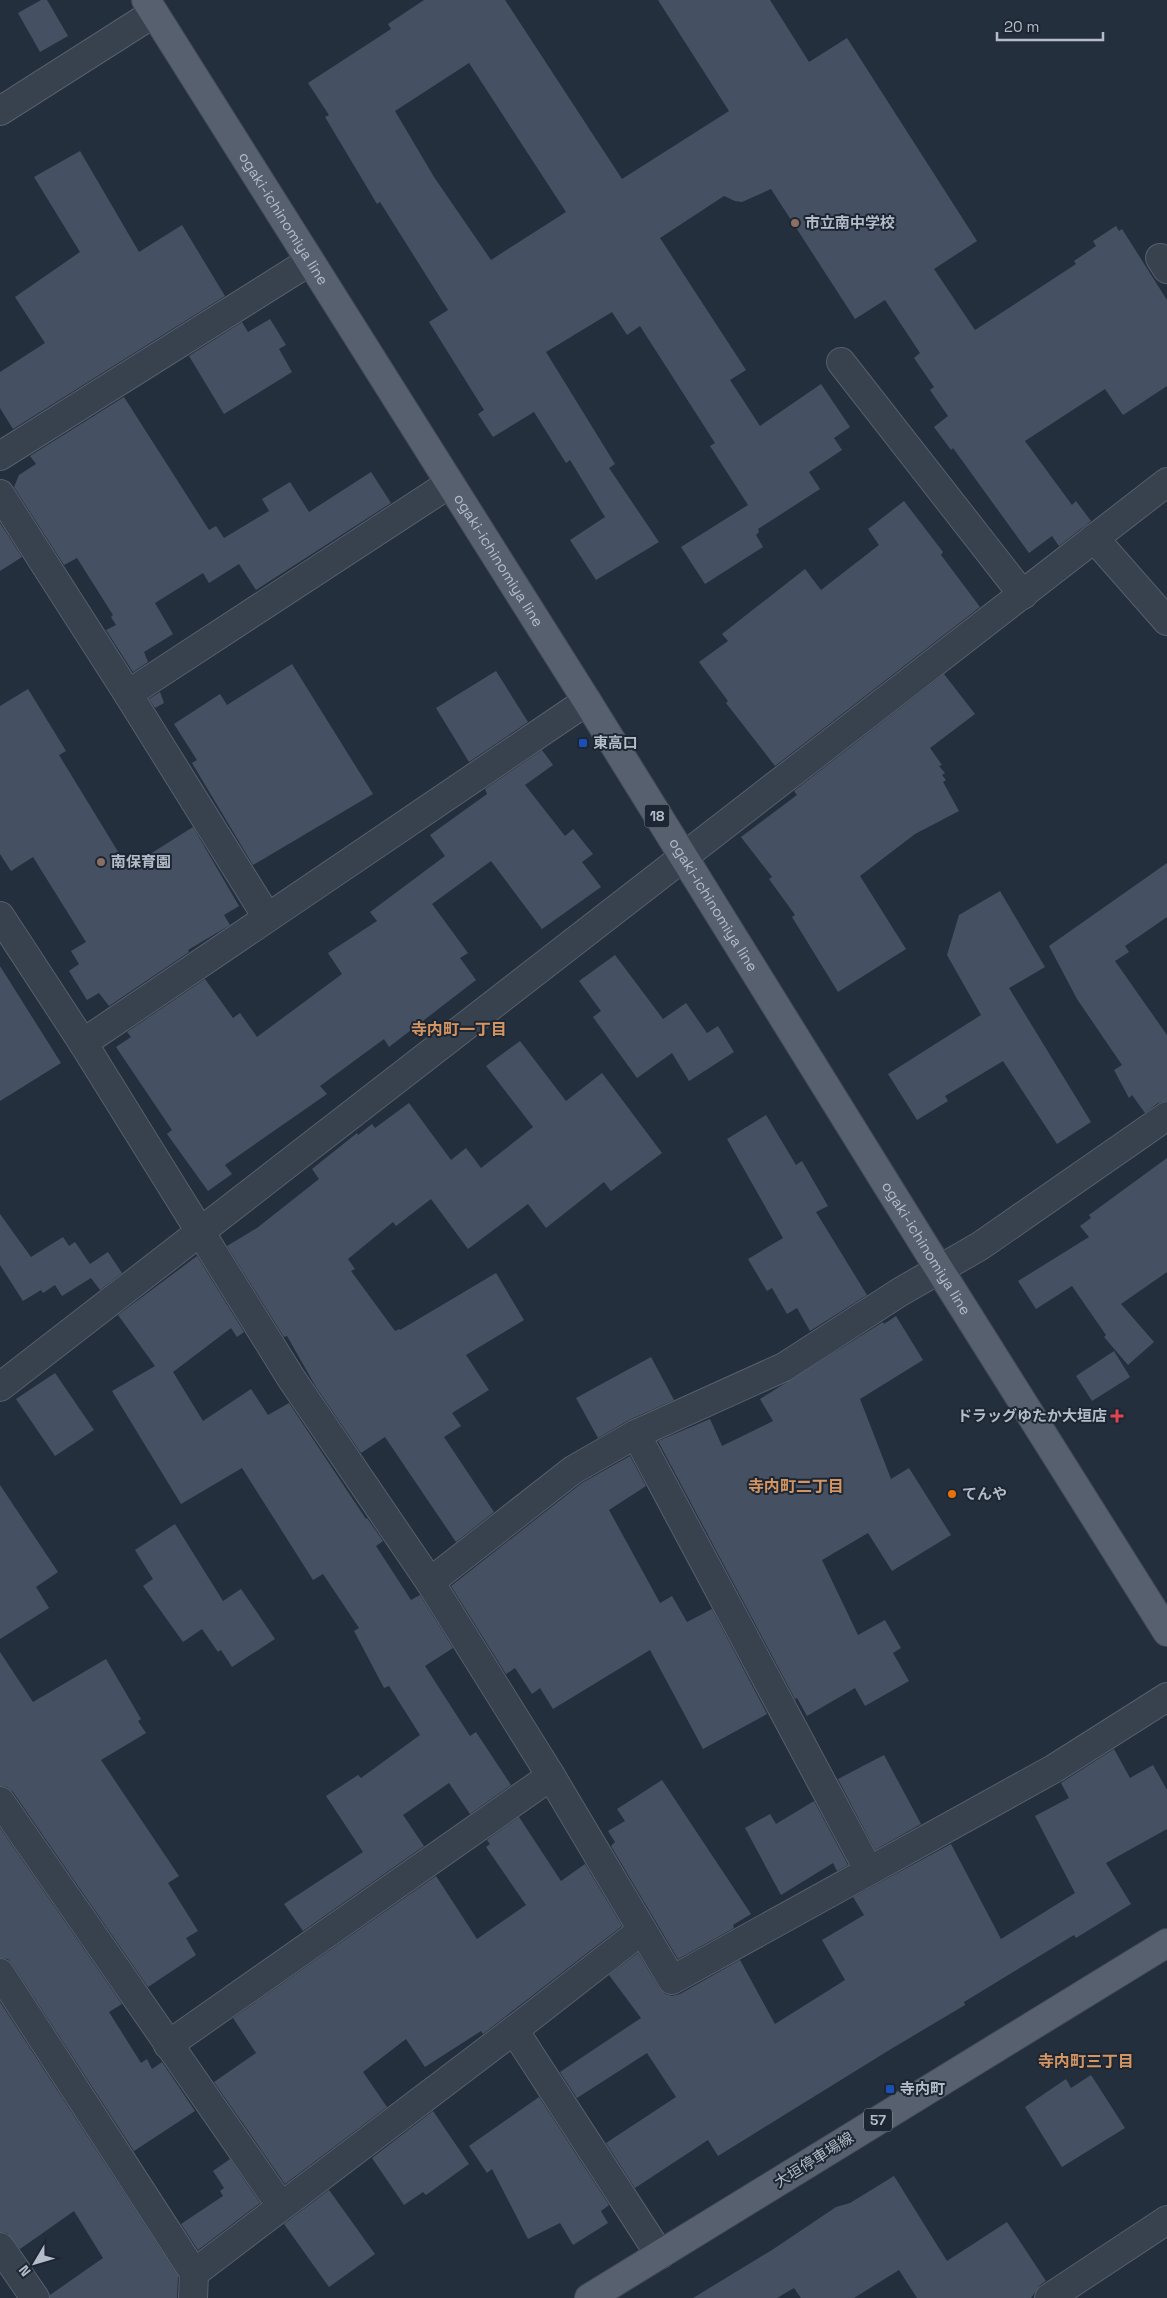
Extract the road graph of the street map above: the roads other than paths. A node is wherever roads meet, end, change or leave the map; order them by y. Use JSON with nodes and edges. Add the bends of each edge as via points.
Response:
{"nodes":[{"id":1,"x":150,"y":7,"type":"edge"},
{"id":2,"x":0,"y":111,"type":"edge"},
{"id":3,"x":310,"y":261,"type":"junction"},
{"id":4,"x":841,"y":362,"type":"dead end"},
{"id":5,"x":0,"y":456,"type":"edge"},
{"id":6,"x":1167,"y":482,"type":"edge"},
{"id":7,"x":449,"y":484,"type":"junction"},
{"id":8,"x":0,"y":494,"type":"edge"},
{"id":9,"x":1094,"y":538,"type":"junction"},
{"id":10,"x":1023,"y":595,"type":"junction"},
{"id":11,"x":1167,"y":621,"type":"edge"},
{"id":12,"x":128,"y":694,"type":"junction"},
{"id":13,"x":587,"y":701,"type":"junction"},
{"id":14,"x":683,"y":856,"type":"junction"},
{"id":15,"x":0,"y":916,"type":"edge"},
{"id":16,"x":267,"y":917,"type":"junction"},
{"id":17,"x":83,"y":1043,"type":"junction"},
{"id":18,"x":1167,"y":1116,"type":"edge"},
{"id":19,"x":199,"y":1231,"type":"junction"},
{"id":20,"x":939,"y":1269,"type":"junction"},
{"id":21,"x":0,"y":1387,"type":"edge"},
{"id":22,"x":636,"y":1434,"type":"junction"},
{"id":23,"x":430,"y":1582,"type":"junction"},
{"id":24,"x":1167,"y":1632,"type":"edge"},
{"id":25,"x":1167,"y":1697,"type":"edge"},
{"id":26,"x":551,"y":1776,"type":"junction"},
{"id":27,"x":0,"y":1801,"type":"edge"},
{"id":28,"x":869,"y":1871,"type":"junction"},
{"id":29,"x":641,"y":1931,"type":"junction"},
{"id":30,"x":1167,"y":1943,"type":"edge"},
{"id":31,"x":0,"y":1972,"type":"edge"},
{"id":32,"x":514,"y":2030,"type":"junction"},
{"id":33,"x":168,"y":2046,"type":"junction"},
{"id":34,"x":281,"y":2206,"type":"junction"},
{"id":35,"x":1167,"y":2220,"type":"edge"},
{"id":36,"x":0,"y":2247,"type":"edge"},
{"id":37,"x":660,"y":2255,"type":"junction"},
{"id":38,"x":193,"y":2286,"type":"edge"},
{"id":39,"x":35,"y":2298,"type":"edge"},
{"id":40,"x":589,"y":2298,"type":"edge"},
{"id":41,"x":1048,"y":2298,"type":"edge"}],
"edges":[{"from":1,"to":2,"type":"street"},
{"from":1,"to":3,"type":"main road","name":"ogaki-ichinomiya line","number":"18"},
{"from":3,"to":5,"type":"street"},
{"from":3,"to":7,"type":"main road","name":"ogaki-ichinomiya line","number":"18"},
{"from":4,"to":10,"type":"street"},
{"from":6,"to":9,"type":"street"},
{"from":7,"to":12,"type":"street"},
{"from":7,"to":13,"type":"main road","name":"ogaki-ichinomiya line","number":"18"},
{"from":8,"to":12,"type":"street"},
{"from":9,"to":10,"type":"street"},
{"from":9,"to":11,"type":"street"},
{"from":10,"to":14,"type":"street"},
{"from":12,"to":16,"type":"street"},
{"from":13,"to":14,"type":"main road","name":"ogaki-ichinomiya line","number":"18"},
{"from":13,"to":16,"type":"street"},
{"from":14,"to":19,"type":"street"},
{"from":14,"to":20,"type":"main road","name":"ogaki-ichinomiya line","number":"18"},
{"from":15,"to":17,"type":"street"},
{"from":16,"to":17,"type":"street"},
{"from":17,"to":19,"type":"street"},
{"from":18,"to":20,"type":"street","via":[[980,1246]]},
{"from":19,"to":21,"type":"street"},
{"from":19,"to":23,"type":"street","via":[[291,1378]]},
{"from":20,"to":22,"type":"street","via":[[784,1367]]},
{"from":20,"to":24,"type":"main road","name":"ogaki-ichinomiya line","number":"18"},
{"from":22,"to":23,"type":"street","via":[[573,1470]]},
{"from":22,"to":28,"type":"street"},
{"from":23,"to":26,"type":"street"},
{"from":25,"to":28,"type":"street","via":[[1055,1768]]},
{"from":26,"to":29,"type":"street"},
{"from":26,"to":33,"type":"street"},
{"from":27,"to":33,"type":"street"},
{"from":28,"to":29,"type":"street","via":[[672,1980]]},
{"from":29,"to":32,"type":"street"},
{"from":30,"to":37,"type":"main road","name":"大垣停車場線","number":"57"},
{"from":31,"to":38,"type":"street"},
{"from":32,"to":34,"type":"street"},
{"from":32,"to":37,"type":"street"},
{"from":33,"to":34,"type":"street"},
{"from":34,"to":38,"type":"street"},
{"from":35,"to":41,"type":"street"},
{"from":36,"to":39,"type":"street"},
{"from":37,"to":40,"type":"main road","name":"大垣停車場線","number":"57"}]}
